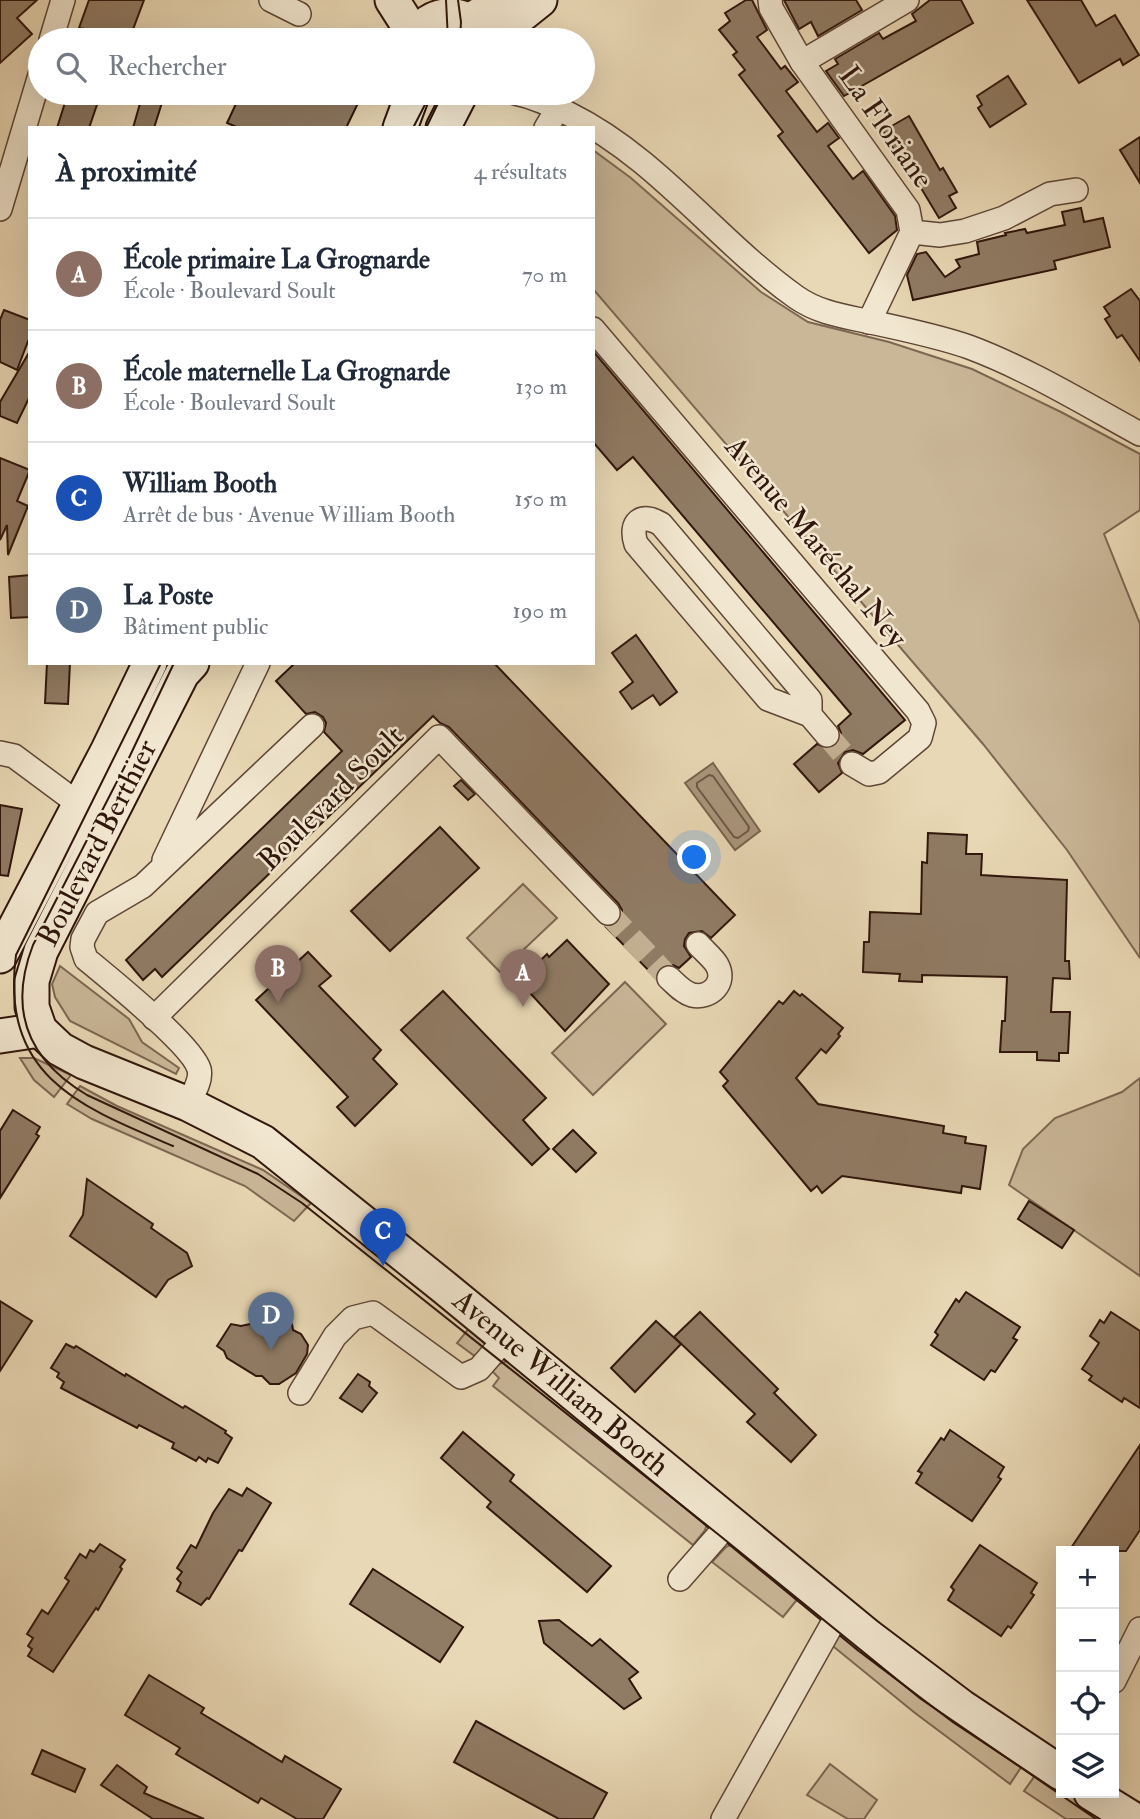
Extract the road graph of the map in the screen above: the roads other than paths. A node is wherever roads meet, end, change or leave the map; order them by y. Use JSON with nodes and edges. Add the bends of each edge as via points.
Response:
{"nodes":[{"id":1,"x":63,"y":0,"type":"edge"},
{"id":2,"x":271,"y":0,"type":"edge"},
{"id":3,"x":392,"y":0,"type":"edge"},
{"id":4,"x":504,"y":0,"type":"edge"},
{"id":5,"x":540,"y":0,"type":"edge"},
{"id":6,"x":770,"y":0,"type":"edge"},
{"id":7,"x":907,"y":0,"type":"edge"},
{"id":8,"x":299,"y":14,"type":"dead end"},
{"id":9,"x":460,"y":24,"type":"edge"},
{"id":10,"x":55,"y":28,"type":"edge"},
{"id":11,"x":409,"y":28,"type":"edge"},
{"id":12,"x":421,"y":28,"type":"edge"},
{"id":13,"x":802,"y":62,"type":"junction"},
{"id":14,"x":28,"y":105,"type":"edge"},
{"id":15,"x":408,"y":105,"type":"edge"},
{"id":16,"x":455,"y":105,"type":"edge"},
{"id":17,"x":538,"y":105,"type":"edge"},
{"id":18,"x":552,"y":118,"type":"edge"},
{"id":19,"x":401,"y":126,"type":"edge"},
{"id":20,"x":444,"y":126,"type":"edge"},
{"id":21,"x":589,"y":126,"type":"edge"},
{"id":22,"x":595,"y":128,"type":"edge"},
{"id":23,"x":7,"y":157,"type":"edge"},
{"id":24,"x":1076,"y":190,"type":"dead end"},
{"id":25,"x":0,"y":209,"type":"edge"},
{"id":26,"x":912,"y":232,"type":"junction"},
{"id":27,"x":869,"y":322,"type":"junction"},
{"id":28,"x":595,"y":331,"type":"edge"},
{"id":29,"x":1140,"y":434,"type":"edge"},
{"id":30,"x":149,"y":665,"type":"edge"},
{"id":31,"x":190,"y":665,"type":"edge"},
{"id":32,"x":257,"y":665,"type":"edge"},
{"id":33,"x":810,"y":715,"type":"junction"},
{"id":34,"x":312,"y":726,"type":"dead end"},
{"id":35,"x":827,"y":735,"type":"tunnel mouth"},
{"id":36,"x":0,"y":752,"type":"edge"},
{"id":37,"x":852,"y":764,"type":"tunnel mouth"},
{"id":38,"x":80,"y":805,"type":"junction"},
{"id":39,"x":158,"y":873,"type":"junction"},
{"id":40,"x":608,"y":914,"type":"tunnel mouth"},
{"id":41,"x":698,"y":944,"type":"dead end"},
{"id":42,"x":0,"y":956,"type":"edge"},
{"id":43,"x":669,"y":978,"type":"tunnel mouth"},
{"id":44,"x":154,"y":1018,"type":"junction"},
{"id":45,"x":40,"y":1030,"type":"junction"},
{"id":46,"x":0,"y":1036,"type":"edge"},
{"id":47,"x":188,"y":1104,"type":"junction"},
{"id":48,"x":506,"y":1338,"type":"junction"},
{"id":49,"x":300,"y":1393,"type":"dead end"},
{"id":50,"x":730,"y":1522,"type":"junction"},
{"id":51,"x":680,"y":1579,"type":"dead end"},
{"id":52,"x":839,"y":1612,"type":"junction"},
{"id":53,"x":1140,"y":1629,"type":"edge"},
{"id":54,"x":1118,"y":1672,"type":"edge"},
{"id":55,"x":1056,"y":1770,"type":"edge"},
{"id":56,"x":1099,"y":1798,"type":"edge"},
{"id":57,"x":723,"y":1819,"type":"edge"},
{"id":58,"x":1133,"y":1819,"type":"edge"}],
"edges":[{"from":1,"to":10,"type":"street"},
{"from":2,"to":8,"type":"street"},
{"from":3,"to":11,"type":"street"},
{"from":4,"to":9,"type":"street"},
{"from":5,"to":9,"type":"street"},
{"from":6,"to":13,"type":"street","name":"La Floriane"},
{"from":7,"to":13,"type":"street","name":"La Floriane"},
{"from":9,"to":12,"type":"street","via":[[426,22]]},
{"from":13,"to":26,"type":"street","name":"La Floriane","via":[[908,210]]},
{"from":14,"to":23,"type":"street"},
{"from":15,"to":19,"type":"street"},
{"from":16,"to":20,"type":"street"},
{"from":17,"to":18,"type":"street"},
{"from":18,"to":21,"type":"street"},
{"from":22,"to":27,"type":"street","via":[[646,164],[797,298]]},
{"from":23,"to":25,"type":"street"},
{"from":24,"to":26,"type":"street","name":"La Floriane","via":[[1050,194],[965,232]]},
{"from":26,"to":27,"type":"street","name":"La Floriane"},
{"from":27,"to":29,"type":"street","via":[[968,347]]},
{"from":28,"to":37,"type":"street","name":"Avenue Maréchal Ney","via":[[918,711],[924,723],[920,738],[879,772],[869,774]]},
{"from":30,"to":38,"type":"street","name":"Boulevard Berthier"},
{"from":31,"to":45,"type":"street","name":"Boulevard Berthier","via":[[41,951],[32,981],[32,1007]]},
{"from":32,"to":39,"type":"street"},
{"from":33,"to":33,"type":"street","via":[[810,700],[661,524],[642,519],[635,525],[636,544],[768,699]]},
{"from":33,"to":35,"type":"street"},
{"from":34,"to":39,"type":"street"},
{"from":36,"to":38,"type":"street","via":[[14,756]]},
{"from":38,"to":42,"type":"street","name":"Boulevard Berthier"},
{"from":39,"to":44,"type":"street","via":[[97,913],[82,947],[86,959]]},
{"from":40,"to":44,"type":"street","name":"Boulevard Soult","via":[[439,737]]},
{"from":41,"to":43,"type":"street","via":[[717,964],[721,977],[717,987],[694,996]]},
{"from":44,"to":47,"type":"street","via":[[193,1056],[200,1071]]},
{"from":45,"to":46,"type":"street"},
{"from":45,"to":47,"type":"street","name":"Avenue William Booth","via":[[60,1049],[85,1062]]},
{"from":47,"to":48,"type":"street","name":"Avenue William Booth","via":[[263,1142]]},
{"from":48,"to":49,"type":"street","via":[[478,1369],[461,1377],[373,1312],[353,1318],[335,1336]]},
{"from":48,"to":50,"type":"street","name":"Avenue William Booth"},
{"from":50,"to":51,"type":"street"},
{"from":50,"to":52,"type":"street","name":"Avenue William Booth"},
{"from":52,"to":55,"type":"street","name":"Avenue William Booth","via":[[962,1707]]},
{"from":52,"to":57,"type":"street"},
{"from":53,"to":54,"type":"street"},
{"from":56,"to":58,"type":"street"}]}
